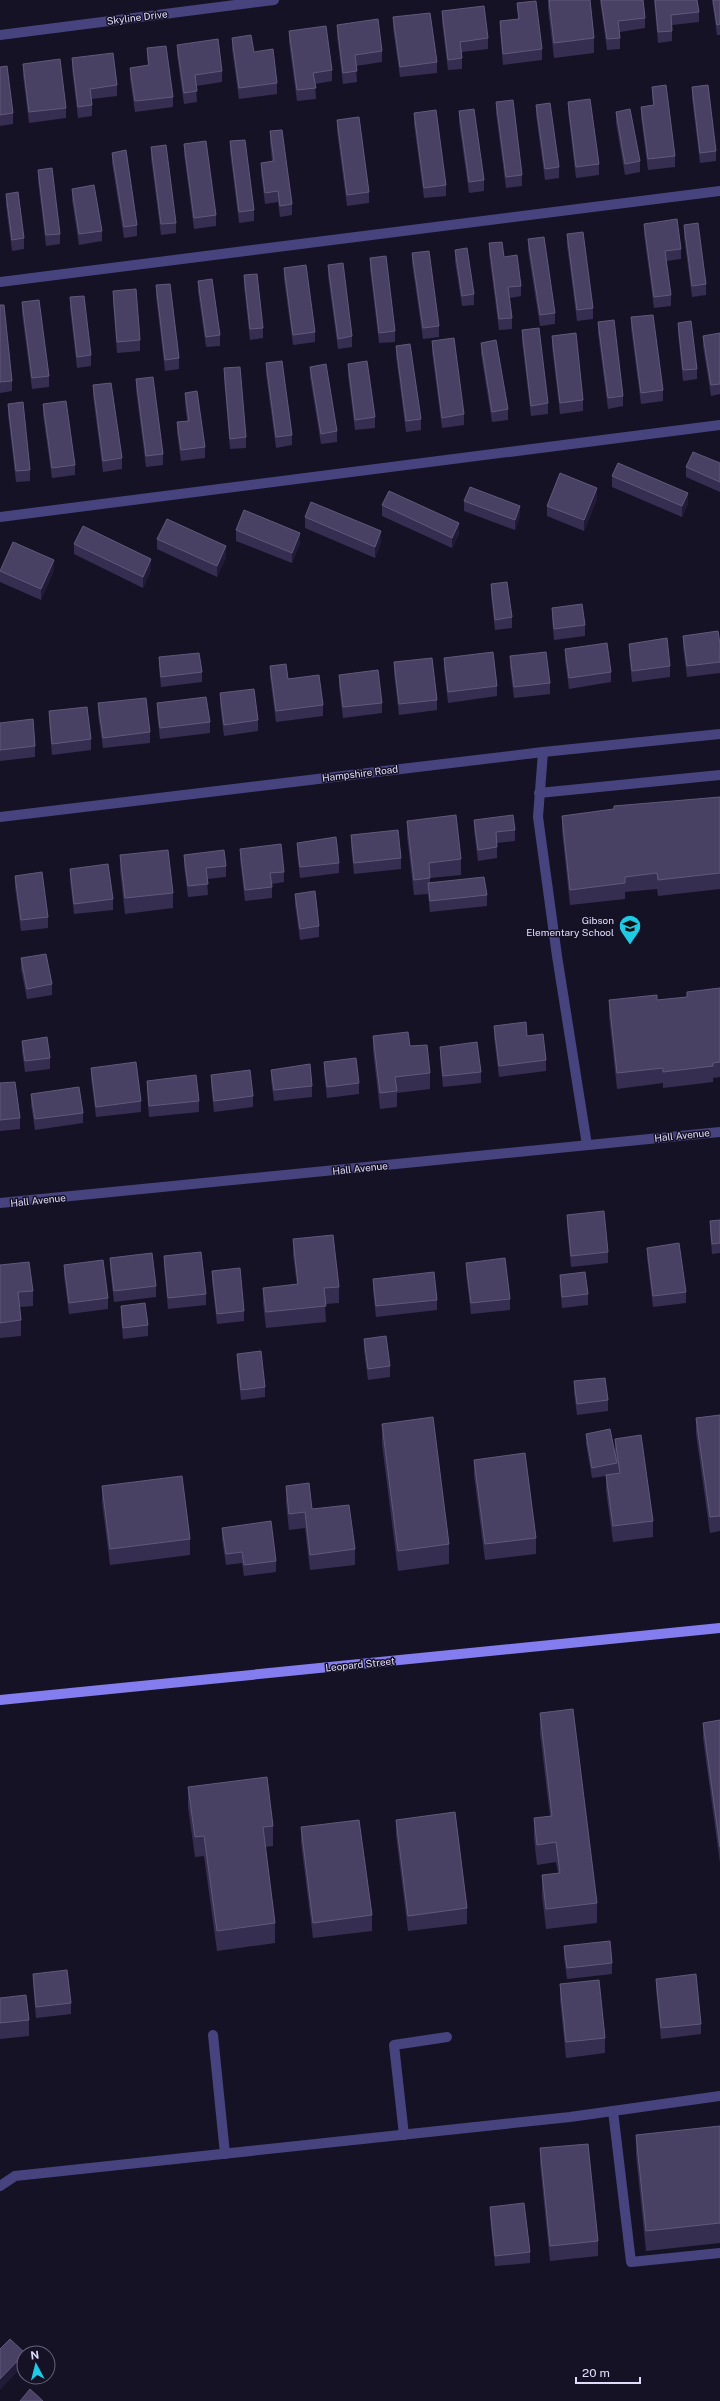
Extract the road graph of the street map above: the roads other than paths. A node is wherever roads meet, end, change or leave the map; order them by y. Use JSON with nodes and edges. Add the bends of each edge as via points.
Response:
{"nodes":[{"id":1,"x":274,"y":0,"type":"edge"},
{"id":2,"x":0,"y":35,"type":"edge"},
{"id":3,"x":720,"y":191,"type":"edge"},
{"id":4,"x":0,"y":282,"type":"edge"},
{"id":5,"x":720,"y":425,"type":"edge"},
{"id":6,"x":0,"y":517,"type":"edge"},
{"id":7,"x":720,"y":734,"type":"edge"},
{"id":8,"x":543,"y":752,"type":"junction"},
{"id":9,"x":720,"y":775,"type":"edge"},
{"id":10,"x":539,"y":793,"type":"junction"},
{"id":11,"x":0,"y":817,"type":"edge"},
{"id":12,"x":720,"y":1132,"type":"edge"},
{"id":13,"x":587,"y":1145,"type":"junction"},
{"id":14,"x":0,"y":1203,"type":"edge"},
{"id":15,"x":720,"y":1628,"type":"edge"},
{"id":16,"x":0,"y":1700,"type":"edge"},
{"id":17,"x":213,"y":2035,"type":"dead end"},
{"id":18,"x":447,"y":2037,"type":"dead end"},
{"id":19,"x":720,"y":2096,"type":"edge"},
{"id":20,"x":613,"y":2111,"type":"junction"},
{"id":21,"x":404,"y":2134,"type":"junction"},
{"id":22,"x":225,"y":2154,"type":"junction"},
{"id":23,"x":0,"y":2186,"type":"edge"},
{"id":24,"x":720,"y":2253,"type":"edge"}],
"edges":[{"from":1,"to":2,"type":"street","name":"Skyline Drive"},
{"from":3,"to":4,"type":"street"},
{"from":5,"to":6,"type":"street"},
{"from":7,"to":8,"type":"street","name":"Hampshire Road"},
{"from":8,"to":10,"type":"street"},
{"from":8,"to":11,"type":"street","name":"Hampshire Road"},
{"from":9,"to":10,"type":"street"},
{"from":10,"to":13,"type":"street","via":[[538,817],[544,864]]},
{"from":12,"to":13,"type":"street","name":"Hall Avenue"},
{"from":13,"to":14,"type":"street","name":"Hall Avenue"},
{"from":15,"to":16,"type":"main road","name":"Leopard Street"},
{"from":17,"to":22,"type":"street"},
{"from":18,"to":21,"type":"street","via":[[394,2045]]},
{"from":19,"to":20,"type":"street"},
{"from":20,"to":21,"type":"street"},
{"from":20,"to":24,"type":"street","via":[[631,2262]]},
{"from":21,"to":22,"type":"street"},
{"from":22,"to":23,"type":"street","via":[[14,2176]]}]}
